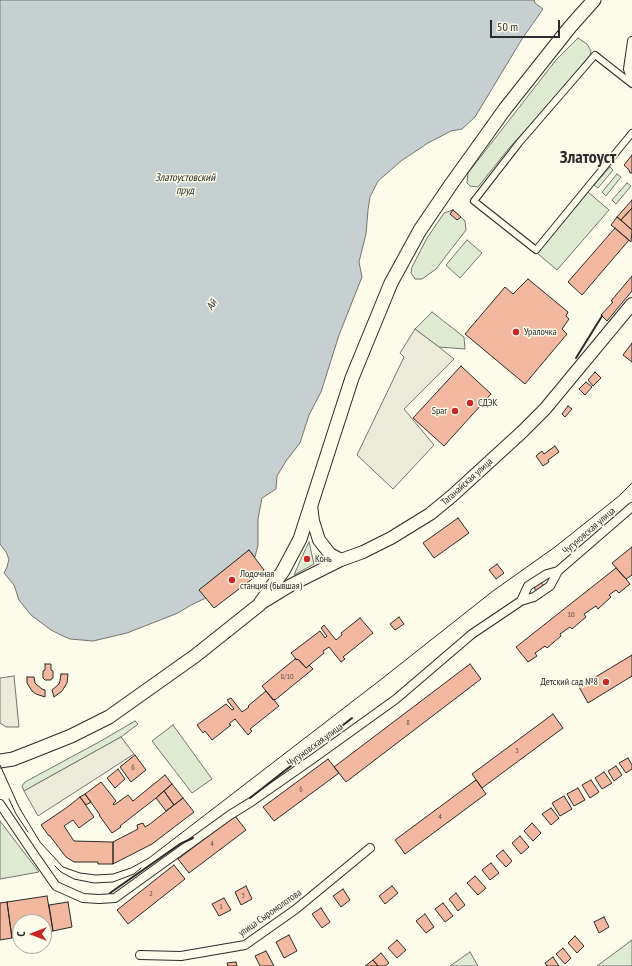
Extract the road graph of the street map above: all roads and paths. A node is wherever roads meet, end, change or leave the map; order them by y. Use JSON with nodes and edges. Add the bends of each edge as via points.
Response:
{"nodes":[{"id":1,"x":594,"y":0,"type":"edge"},
{"id":2,"x":632,"y":41,"type":"edge"},
{"id":3,"x":632,"y":83,"type":"edge"},
{"id":4,"x":632,"y":133,"type":"edge"},
{"id":5,"x":632,"y":304,"type":"edge"},
{"id":6,"x":311,"y":505,"type":"junction"},
{"id":7,"x":632,"y":507,"type":"edge"},
{"id":8,"x":341,"y":560,"type":"junction"},
{"id":9,"x":558,"y":571,"type":"junction"},
{"id":10,"x":521,"y":601,"type":"junction"},
{"id":11,"x":259,"y":605,"type":"junction"},
{"id":12,"x":0,"y":761,"type":"edge"},
{"id":13,"x":0,"y":804,"type":"edge"},
{"id":14,"x":370,"y":848,"type":"dead end"},
{"id":15,"x":140,"y":955,"type":"dead end"}],
"edges":[{"from":1,"to":6,"type":"main road","via":[[505,109],[420,230],[391,283],[352,378]]},
{"from":2,"to":3,"type":"street","via":[[628,69]]},
{"from":3,"to":4,"type":"street","via":[[595,55],[519,143],[474,201],[536,250]]},
{"from":5,"to":8,"type":"main road","name":"Таганайская улица","via":[[545,409],[452,496],[430,514],[391,538]]},
{"from":6,"to":8,"type":"main road","via":[[319,540],[330,554]]},
{"from":6,"to":11,"type":"main road","via":[[300,539],[283,571]]},
{"from":7,"to":9,"type":"street","name":"Чугуновская улица"},
{"from":8,"to":11,"type":"main road","name":"Таганайская улица","via":[[291,585]]},
{"from":9,"to":10,"type":"street","name":"Чугуновская улица","via":[[550,586],[534,597]]},
{"from":9,"to":10,"type":"street","name":"Чугуновская улица","via":[[547,574],[528,586]]},
{"from":10,"to":13,"type":"street","name":"Чугуновская улица","via":[[472,634],[396,699],[115,898],[84,898],[56,886]]},
{"from":11,"to":12,"type":"main road","via":[[195,656],[109,717],[71,736],[13,759]]},
{"from":14,"to":15,"type":"street","name":"улица Сыромолотова","via":[[296,909],[245,945],[182,956]]}]}
